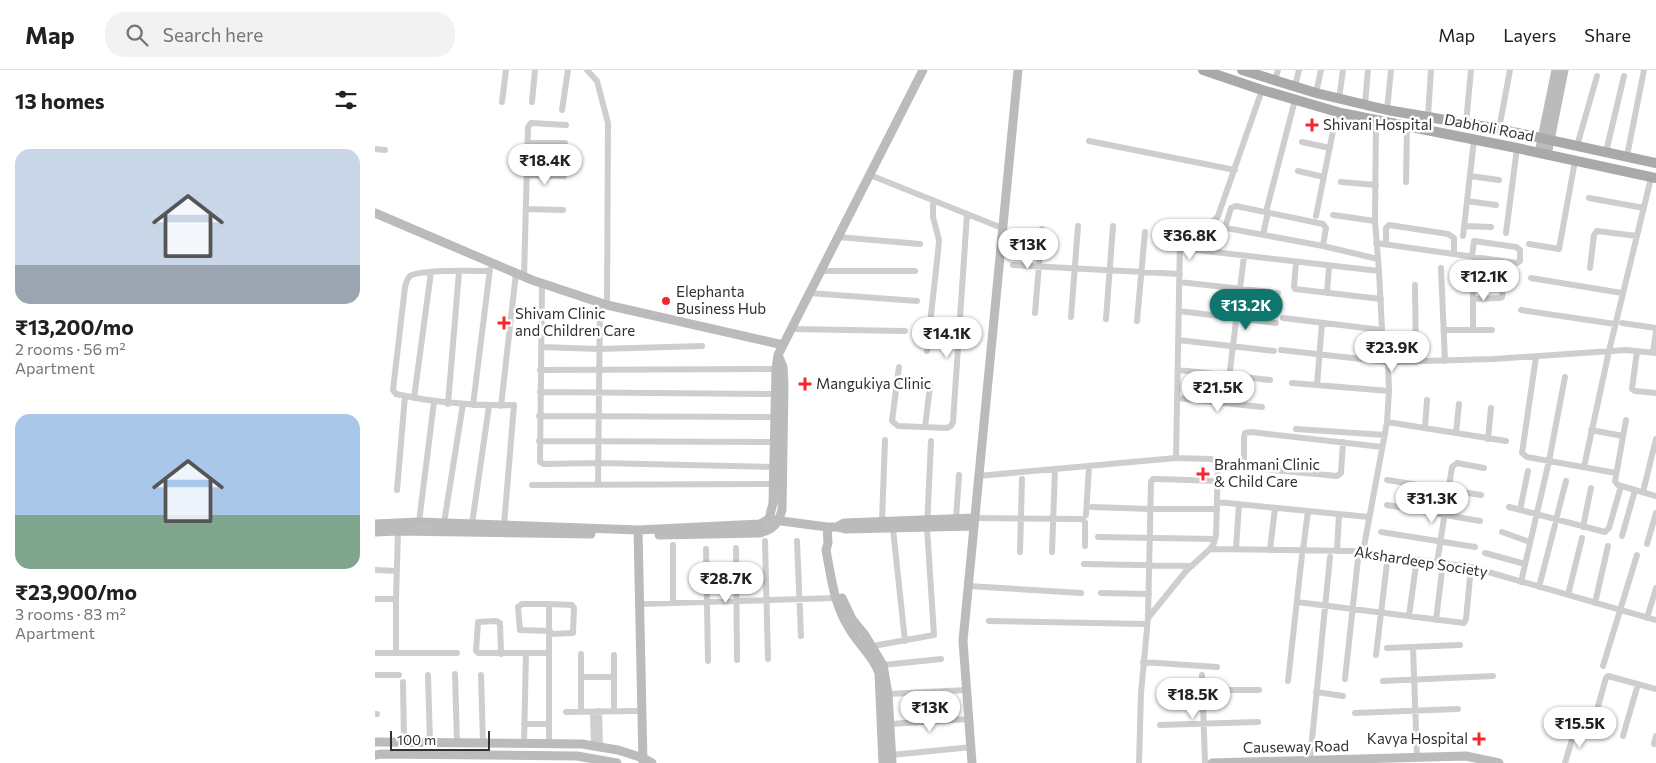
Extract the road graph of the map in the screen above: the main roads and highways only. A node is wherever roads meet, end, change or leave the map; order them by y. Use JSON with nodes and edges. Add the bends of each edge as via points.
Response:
{"nodes":[{"id":1,"x":1203,"y":70,"type":"edge"},
{"id":2,"x":1242,"y":70,"type":"edge"},
{"id":3,"x":1277,"y":75,"type":"edge"},
{"id":4,"x":1656,"y":163,"type":"edge"},
{"id":5,"x":1654,"y":178,"type":"edge"}],
"edges":[{"from":1,"to":5,"type":"main road","name":"Dabholi Road","via":[[1295,100],[1377,121]]},
{"from":2,"to":3,"type":"main road","name":"Dabholi Road"},
{"from":3,"to":4,"type":"main road","name":"Dabholi Road","via":[[1295,86],[1339,99],[1466,122]]}]}
